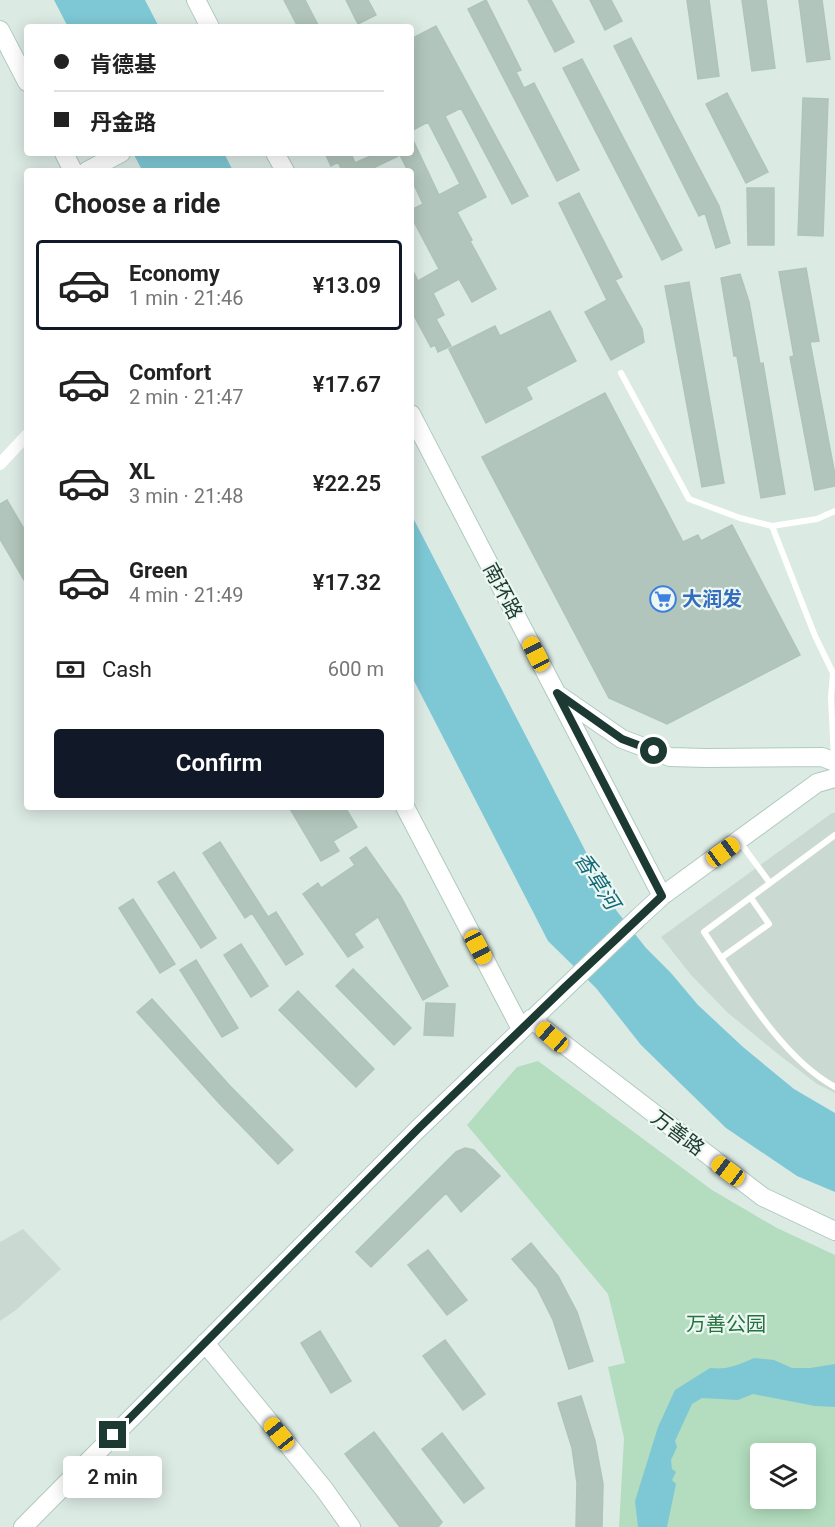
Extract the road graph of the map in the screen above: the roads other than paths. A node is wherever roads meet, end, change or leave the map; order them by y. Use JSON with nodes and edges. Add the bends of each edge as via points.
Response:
{"nodes":[{"id":1,"x":196,"y":0,"type":"edge"},
{"id":2,"x":208,"y":24,"type":"edge"},
{"id":3,"x":0,"y":30,"type":"edge"},
{"id":4,"x":24,"y":76,"type":"edge"},
{"id":5,"x":115,"y":156,"type":"edge"},
{"id":6,"x":93,"y":168,"type":"edge"},
{"id":7,"x":621,"y":373,"type":"dead end"},
{"id":8,"x":414,"y":420,"type":"edge"},
{"id":9,"x":24,"y":438,"type":"edge"},
{"id":10,"x":0,"y":464,"type":"edge"},
{"id":11,"x":835,"y":511,"type":"edge"},
{"id":12,"x":772,"y":526,"type":"junction"},
{"id":13,"x":557,"y":693,"type":"junction"},
{"id":14,"x":833,"y":697,"type":"edge"},
{"id":15,"x":835,"y":762,"type":"edge"},
{"id":16,"x":835,"y":777,"type":"edge"},
{"id":17,"x":407,"y":810,"type":"edge"},
{"id":18,"x":835,"y":835,"type":"edge"},
{"id":19,"x":739,"y":841,"type":"junction"},
{"id":20,"x":770,"y":883,"type":"junction"},
{"id":21,"x":662,"y":896,"type":"junction"},
{"id":22,"x":751,"y":898,"type":"junction"},
{"id":23,"x":721,"y":958,"type":"junction"},
{"id":24,"x":526,"y":1024,"type":"junction"},
{"id":25,"x":835,"y":1087,"type":"edge"},
{"id":26,"x":835,"y":1231,"type":"edge"},
{"id":27,"x":205,"y":1343,"type":"junction"},
{"id":28,"x":23,"y":1527,"type":"edge"},
{"id":29,"x":351,"y":1527,"type":"edge"}],
"edges":[{"from":1,"to":2,"type":"main road"},
{"from":3,"to":4,"type":"main road"},
{"from":5,"to":6,"type":"main road"},
{"from":7,"to":12,"type":"lane","via":[[689,499],[731,516]]},
{"from":8,"to":13,"type":"main road","name":"南环路"},
{"from":9,"to":10,"type":"street"},
{"from":11,"to":12,"type":"lane","via":[[817,519]]},
{"from":12,"to":14,"type":"lane","via":[[833,674]]},
{"from":13,"to":15,"type":"main road","via":[[622,739],[670,757],[822,757]]},
{"from":13,"to":21,"type":"main road","name":"南环路"},
{"from":14,"to":15,"type":"lane"},
{"from":15,"to":16,"type":"lane"},
{"from":16,"to":19,"type":"main road","via":[[817,783]]},
{"from":17,"to":24,"type":"main road","name":"万善路"},
{"from":18,"to":20,"type":"lane"},
{"from":19,"to":20,"type":"lane"},
{"from":19,"to":21,"type":"main road"},
{"from":20,"to":22,"type":"lane"},
{"from":21,"to":24,"type":"main road"},
{"from":22,"to":23,"type":"lane","via":[[704,932]]},
{"from":22,"to":23,"type":"lane","via":[[769,924]]},
{"from":23,"to":25,"type":"lane","via":[[774,1032],[805,1065]]},
{"from":24,"to":26,"type":"main road","name":"万善路","via":[[763,1197]]},
{"from":24,"to":27,"type":"main road"},
{"from":27,"to":28,"type":"main road"},
{"from":27,"to":29,"type":"main road"}]}
